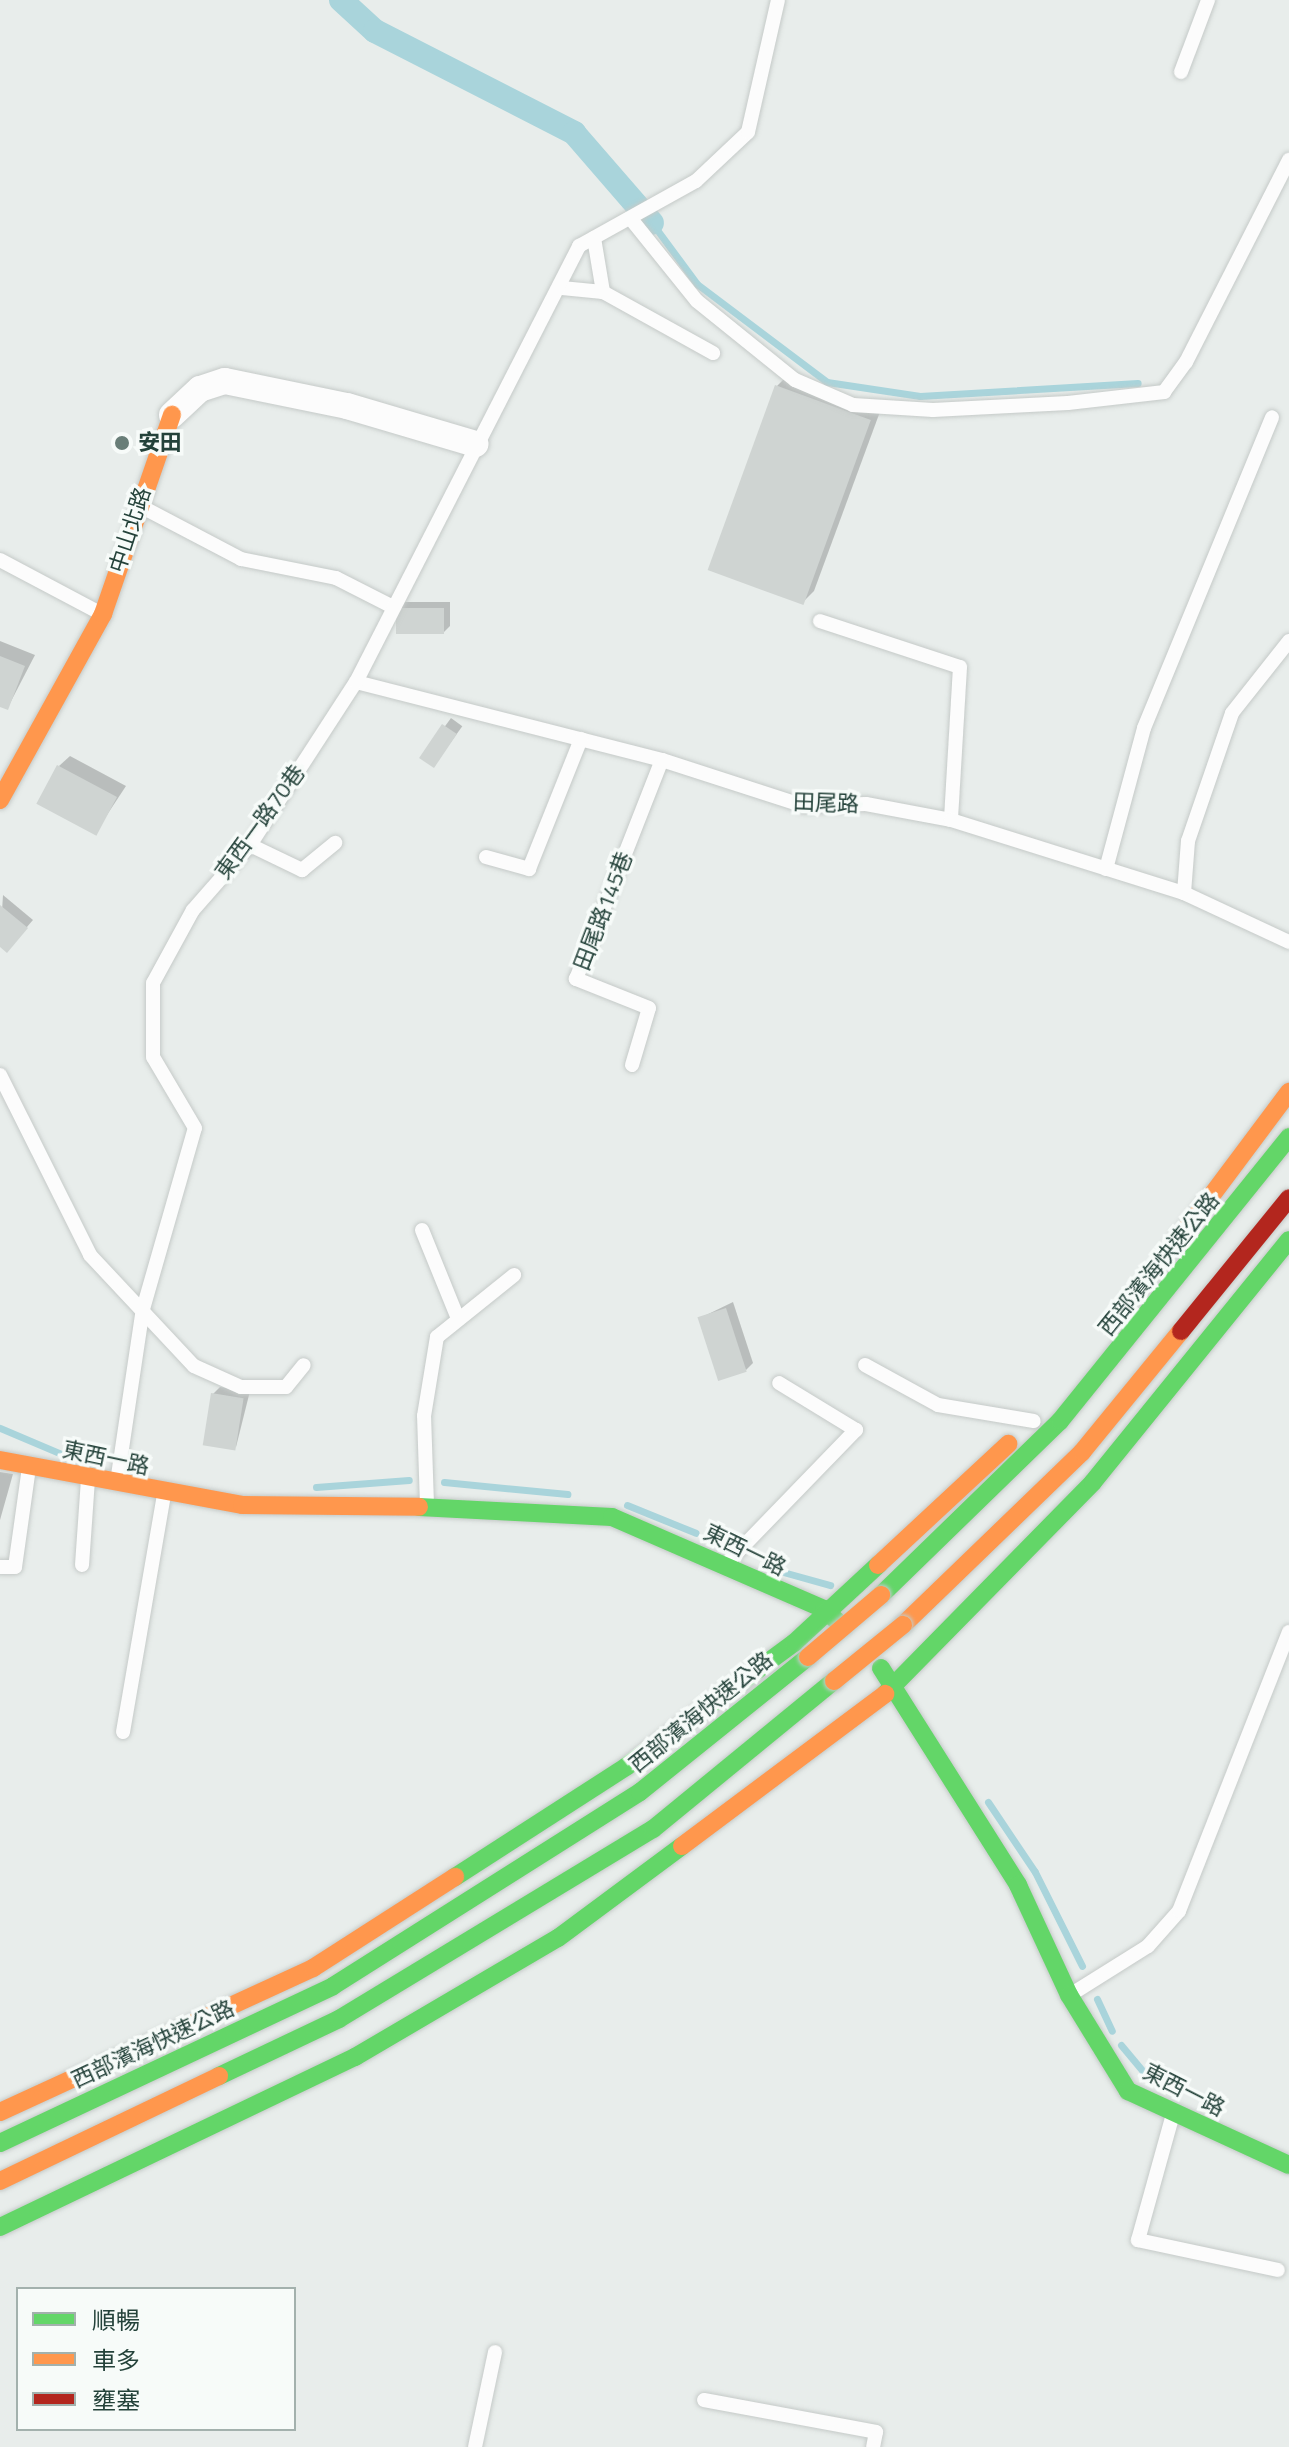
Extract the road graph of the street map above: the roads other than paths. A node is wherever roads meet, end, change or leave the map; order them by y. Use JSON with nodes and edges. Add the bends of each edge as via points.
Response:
{"nodes":[{"id":1,"x":778,"y":0,"type":"edge"},
{"id":2,"x":1208,"y":0,"type":"edge"},
{"id":3,"x":1181,"y":72,"type":"dead end"},
{"id":4,"x":1289,"y":160,"type":"edge"},
{"id":5,"x":631,"y":219,"type":"junction"},
{"id":6,"x":594,"y":238,"type":"junction"},
{"id":7,"x":562,"y":288,"type":"junction"},
{"id":8,"x":603,"y":292,"type":"junction"},
{"id":9,"x":713,"y":353,"type":"dead end"},
{"id":10,"x":172,"y":415,"type":"joint"},
{"id":11,"x":1272,"y":417,"type":"dead end"},
{"id":12,"x":475,"y":444,"type":"junction"},
{"id":13,"x":138,"y":504,"type":"junction"},
{"id":14,"x":0,"y":560,"type":"edge"},
{"id":15,"x":393,"y":607,"type":"junction"},
{"id":16,"x":103,"y":614,"type":"junction"},
{"id":17,"x":820,"y":621,"type":"dead end"},
{"id":18,"x":1289,"y":641,"type":"edge"},
{"id":19,"x":356,"y":682,"type":"junction"},
{"id":20,"x":581,"y":739,"type":"junction"},
{"id":21,"x":662,"y":760,"type":"junction"},
{"id":22,"x":0,"y":800,"type":"edge"},
{"id":23,"x":951,"y":820,"type":"junction"},
{"id":24,"x":335,"y":843,"type":"dead end"},
{"id":25,"x":250,"y":845,"type":"junction"},
{"id":26,"x":486,"y":857,"type":"dead end"},
{"id":27,"x":1106,"y":869,"type":"junction"},
{"id":28,"x":1184,"y":893,"type":"junction"},
{"id":29,"x":1289,"y":942,"type":"edge"},
{"id":30,"x":632,"y":1065,"type":"dead end"},
{"id":31,"x":0,"y":1075,"type":"edge"},
{"id":32,"x":1289,"y":1092,"type":"edge"},
{"id":33,"x":1289,"y":1137,"type":"edge"},
{"id":34,"x":1289,"y":1198,"type":"edge"},
{"id":35,"x":422,"y":1230,"type":"dead end"},
{"id":36,"x":1289,"y":1240,"type":"edge"},
{"id":37,"x":514,"y":1275,"type":"dead end"},
{"id":38,"x":143,"y":1309,"type":"junction"},
{"id":39,"x":457,"y":1316,"type":"junction"},
{"id":40,"x":304,"y":1365,"type":"dead end"},
{"id":41,"x":865,"y":1365,"type":"dead end"},
{"id":42,"x":779,"y":1383,"type":"dead end"},
{"id":43,"x":1034,"y":1421,"type":"junction"},
{"id":44,"x":0,"y":1460,"type":"edge"},
{"id":45,"x":29,"y":1467,"type":"junction"},
{"id":46,"x":88,"y":1479,"type":"junction"},
{"id":47,"x":116,"y":1487,"type":"junction"},
{"id":48,"x":164,"y":1495,"type":"junction"},
{"id":49,"x":427,"y":1505,"type":"junction"},
{"id":50,"x":82,"y":1565,"type":"dead end"},
{"id":51,"x":726,"y":1565,"type":"junction"},
{"id":52,"x":0,"y":1567,"type":"edge"},
{"id":53,"x":824,"y":1609,"type":"junction"},
{"id":54,"x":1289,"y":1632,"type":"edge"},
{"id":55,"x":893,"y":1688,"type":"junction"},
{"id":56,"x":123,"y":1732,"type":"dead end"},
{"id":57,"x":1069,"y":1995,"type":"junction"},
{"id":58,"x":0,"y":2112,"type":"edge"},
{"id":59,"x":1173,"y":2114,"type":"junction"},
{"id":60,"x":0,"y":2143,"type":"edge"},
{"id":61,"x":1289,"y":2165,"type":"edge"},
{"id":62,"x":0,"y":2181,"type":"edge"},
{"id":63,"x":0,"y":2227,"type":"edge"},
{"id":64,"x":1278,"y":2270,"type":"dead end"},
{"id":65,"x":495,"y":2352,"type":"dead end"},
{"id":66,"x":704,"y":2400,"type":"dead end"},
{"id":67,"x":475,"y":2447,"type":"edge"},
{"id":68,"x":873,"y":2447,"type":"edge"}],
"edges":[{"from":1,"to":5,"type":"lane","name":"東西一路70巷","via":[[748,132],[696,181]]},
{"from":2,"to":3,"type":"lane"},
{"from":4,"to":5,"type":"lane","via":[[1186,362],[1164,392],[1068,403],[933,410],[853,405],[795,380],[697,301]]},
{"from":5,"to":6,"type":"lane","name":"東西一路70巷"},
{"from":6,"to":7,"type":"lane","name":"東西一路70巷","via":[[579,246]]},
{"from":6,"to":8,"type":"lane"},
{"from":7,"to":8,"type":"lane"},
{"from":7,"to":12,"type":"lane","name":"東西一路70巷"},
{"from":8,"to":9,"type":"lane"},
{"from":10,"to":12,"type":"street","name":"中山北路","via":[[200,389],[225,381],[347,406]]},
{"from":10,"to":13,"type":"main road","name":"中山北路"},
{"from":11,"to":27,"type":"lane","via":[[1144,728]]},
{"from":12,"to":15,"type":"lane","name":"東西一路70巷"},
{"from":13,"to":15,"type":"lane","via":[[241,559],[336,578]]},
{"from":13,"to":16,"type":"main road","name":"中山北路"},
{"from":14,"to":16,"type":"lane"},
{"from":15,"to":19,"type":"lane","name":"東西一路70巷"},
{"from":16,"to":22,"type":"main road","name":"中山北路"},
{"from":17,"to":23,"type":"lane","via":[[960,667]]},
{"from":18,"to":28,"type":"lane","via":[[1232,713],[1188,841]]},
{"from":19,"to":20,"type":"lane","name":"田尾路"},
{"from":19,"to":25,"type":"lane","name":"東西一路70巷"},
{"from":20,"to":21,"type":"lane","name":"田尾路"},
{"from":20,"to":26,"type":"lane","via":[[529,869]]},
{"from":21,"to":23,"type":"lane","name":"田尾路","via":[[804,806],[866,804]]},
{"from":21,"to":30,"type":"lane","name":"田尾路145巷","via":[[576,979],[649,1008]]},
{"from":23,"to":27,"type":"lane","name":"田尾路"},
{"from":24,"to":25,"type":"lane","via":[[302,870]]},
{"from":25,"to":38,"type":"lane","name":"東西一路70巷","via":[[193,910],[153,983],[153,1057],[195,1128]]},
{"from":27,"to":28,"type":"lane","name":"田尾路"},
{"from":28,"to":29,"type":"lane","name":"田尾路"},
{"from":31,"to":38,"type":"lane","via":[[90,1255]]},
{"from":32,"to":43,"type":"main road"},
{"from":33,"to":60,"type":"main road","name":"西部濱海快速公路","bridge":true,"via":[[1060,1421],[881,1595],[640,1792],[333,1986]]},
{"from":34,"to":62,"type":"main road","bridge":true,"via":[[1082,1452],[903,1625],[653,1829],[339,2019]]},
{"from":35,"to":39,"type":"lane"},
{"from":36,"to":55,"type":"main road","via":[[1093,1482]]},
{"from":37,"to":39,"type":"lane"},
{"from":38,"to":40,"type":"lane","via":[[194,1366],[241,1387],[286,1387]]},
{"from":38,"to":47,"type":"lane","name":"東西一路70巷"},
{"from":39,"to":49,"type":"lane","via":[[437,1337],[429,1378]]},
{"from":41,"to":43,"type":"lane","via":[[938,1405]]},
{"from":42,"to":51,"type":"lane","via":[[856,1430]]},
{"from":43,"to":53,"type":"main road"},
{"from":44,"to":45,"type":"main road","name":"東西一路"},
{"from":45,"to":46,"type":"main road","name":"東西一路"},
{"from":45,"to":52,"type":"lane","via":[[15,1567]]},
{"from":46,"to":47,"type":"main road","name":"東西一路"},
{"from":46,"to":50,"type":"lane"},
{"from":47,"to":48,"type":"main road","name":"東西一路"},
{"from":48,"to":49,"type":"main road","name":"東西一路","via":[[242,1505]]},
{"from":48,"to":56,"type":"lane"},
{"from":49,"to":51,"type":"main road","name":"東西一路","via":[[612,1517]]},
{"from":51,"to":53,"type":"main road","name":"東西一路","via":[[765,1590]]},
{"from":53,"to":55,"type":"main road","name":"東西一路"},
{"from":53,"to":58,"type":"main road","via":[[794,1643],[627,1766],[313,1968]]},
{"from":54,"to":57,"type":"lane","via":[[1179,1911],[1148,1946]]},
{"from":55,"to":57,"type":"main road","name":"東西一路","via":[[1018,1885]]},
{"from":55,"to":63,"type":"main road","via":[[558,1938],[355,2057]]},
{"from":57,"to":59,"type":"main road","name":"東西一路","via":[[1128,2091]]},
{"from":59,"to":61,"type":"main road","name":"東西一路"},
{"from":59,"to":64,"type":"lane","via":[[1138,2240]]},
{"from":65,"to":67,"type":"lane"},
{"from":66,"to":68,"type":"lane","via":[[876,2432]]}]}
